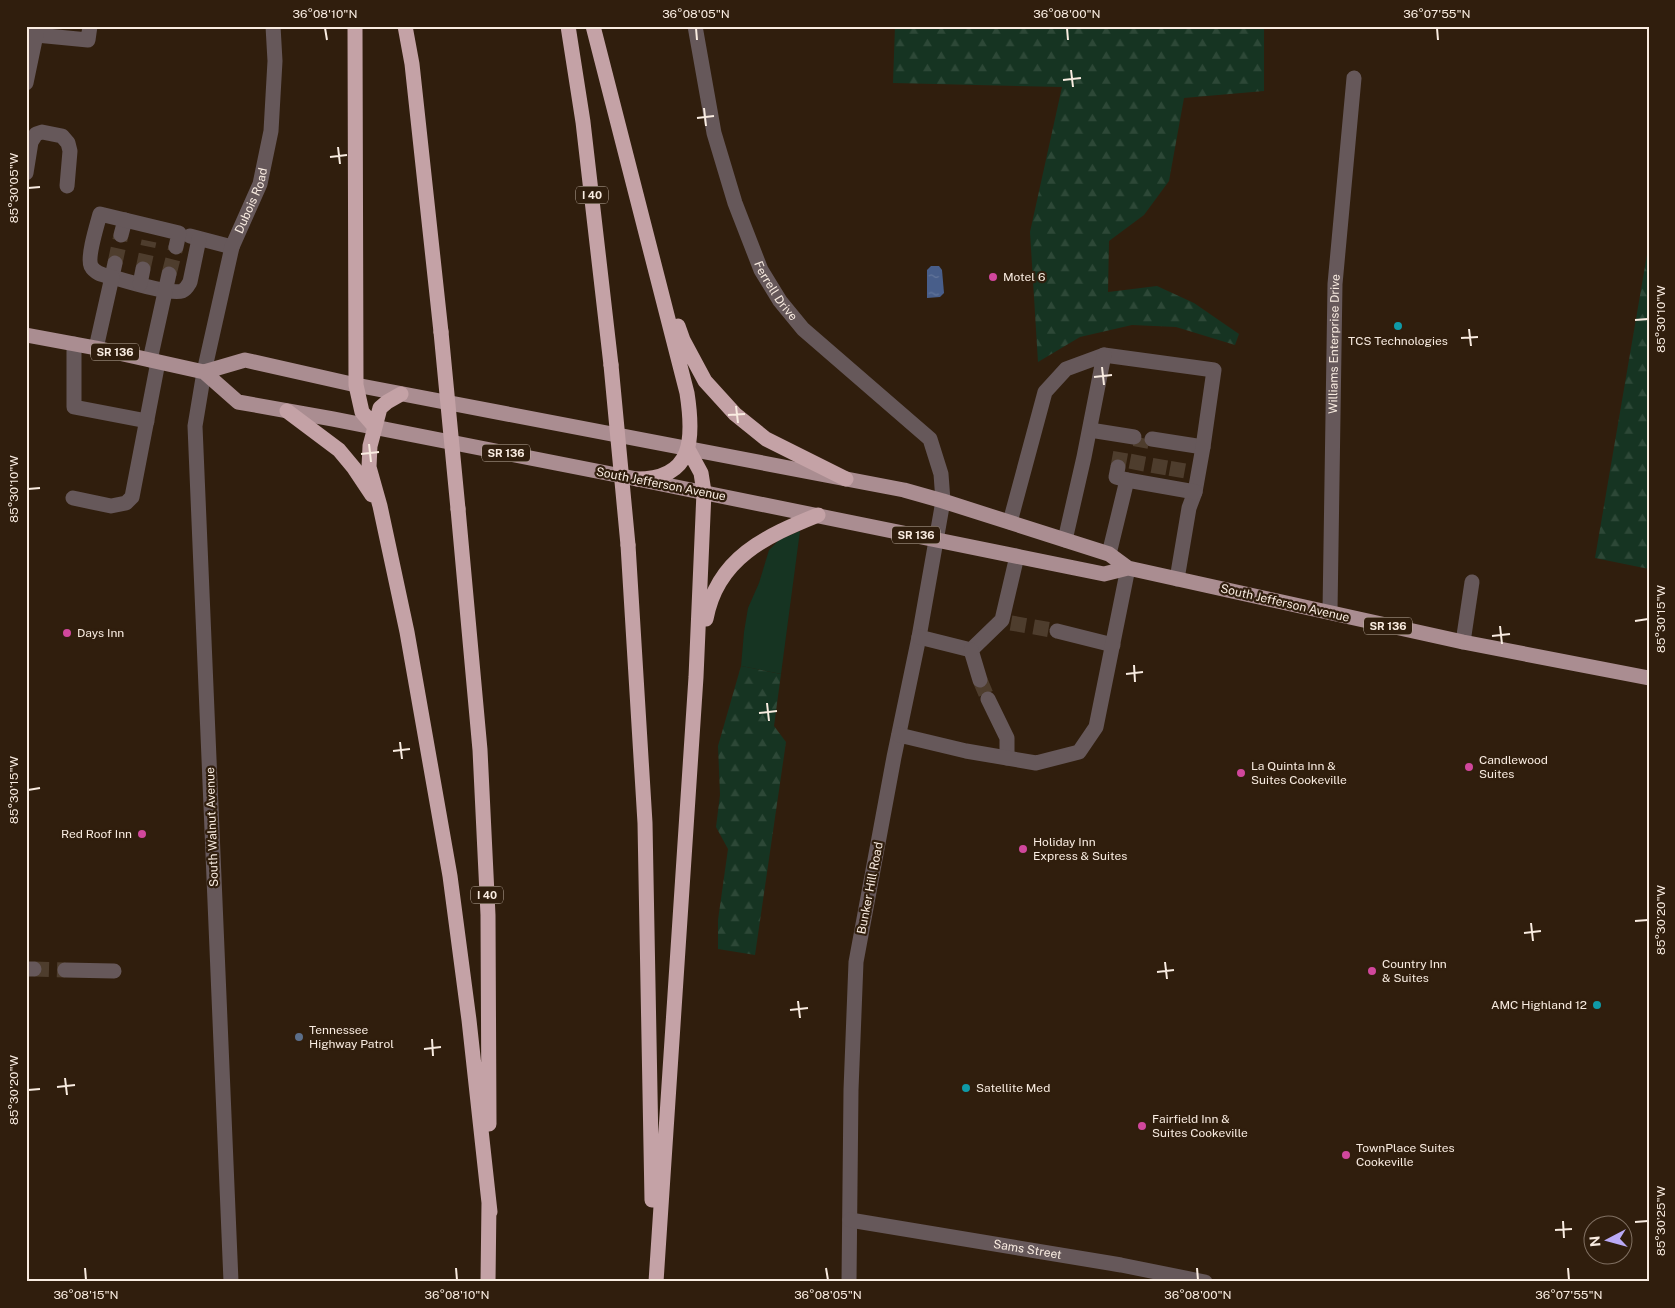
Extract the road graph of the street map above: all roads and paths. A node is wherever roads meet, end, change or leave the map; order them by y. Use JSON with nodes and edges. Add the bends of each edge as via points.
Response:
{"nodes":[{"id":1,"x":90,"y":26,"type":"edge"},
{"id":2,"x":274,"y":26,"type":"edge"},
{"id":3,"x":355,"y":26,"type":"edge"},
{"id":4,"x":405,"y":26,"type":"edge"},
{"id":5,"x":568,"y":26,"type":"edge"},
{"id":6,"x":593,"y":26,"type":"edge"},
{"id":7,"x":695,"y":26,"type":"edge"},
{"id":8,"x":31,"y":34,"type":"edge"},
{"id":9,"x":1354,"y":78,"type":"dead end"},
{"id":10,"x":26,"y":83,"type":"edge"},
{"id":11,"x":26,"y":173,"type":"edge"},
{"id":12,"x":67,"y":186,"type":"dead end"},
{"id":13,"x":125,"y":220,"type":"junction"},
{"id":14,"x":122,"y":236,"type":"tunnel mouth"},
{"id":15,"x":200,"y":239,"type":"junction"},
{"id":16,"x":232,"y":247,"type":"junction"},
{"id":17,"x":143,"y":269,"type":"tunnel mouth"},
{"id":18,"x":113,"y":270,"type":"junction"},
{"id":19,"x":657,"y":273,"type":"junction"},
{"id":20,"x":169,"y":274,"type":"tunnel mouth"},
{"id":21,"x":140,"y":284,"type":"junction"},
{"id":22,"x":165,"y":291,"type":"junction"},
{"id":23,"x":26,"y":335,"type":"edge"},
{"id":24,"x":74,"y":344,"type":"junction"},
{"id":25,"x":96,"y":348,"type":"junction"},
{"id":26,"x":1104,"y":355,"type":"junction"},
{"id":27,"x":154,"y":361,"type":"junction"},
{"id":28,"x":204,"y":372,"type":"junction"},
{"id":29,"x":356,"y":385,"type":"junction"},
{"id":30,"x":402,"y":394,"type":"junction"},
{"id":31,"x":287,"y":410,"type":"junction"},
{"id":32,"x":147,"y":421,"type":"junction"},
{"id":33,"x":374,"y":427,"type":"junction"},
{"id":34,"x":1090,"y":430,"type":"junction"},
{"id":35,"x":1127,"y":439,"type":"dead end"},
{"id":36,"x":1160,"y":444,"type":"dead end"},
{"id":37,"x":1203,"y":447,"type":"junction"},
{"id":38,"x":688,"y":449,"type":"junction"},
{"id":39,"x":1118,"y":467,"type":"dead end"},
{"id":40,"x":1132,"y":477,"type":"junction"},
{"id":41,"x":637,"y":479,"type":"junction"},
{"id":42,"x":846,"y":479,"type":"junction"},
{"id":43,"x":704,"y":492,"type":"junction"},
{"id":44,"x":1195,"y":492,"type":"junction"},
{"id":45,"x":73,"y":498,"type":"dead end"},
{"id":46,"x":944,"y":501,"type":"junction"},
{"id":47,"x":380,"y":506,"type":"junction"},
{"id":48,"x":818,"y":515,"type":"junction"},
{"id":49,"x":1010,"y":522,"type":"junction"},
{"id":50,"x":937,"y":539,"type":"junction"},
{"id":51,"x":1065,"y":540,"type":"junction"},
{"id":52,"x":1109,"y":554,"type":"junction"},
{"id":53,"x":1017,"y":556,"type":"junction"},
{"id":54,"x":1128,"y":568,"type":"junction"},
{"id":55,"x":1177,"y":579,"type":"junction"},
{"id":56,"x":1472,"y":582,"type":"dead end"},
{"id":57,"x":1330,"y":612,"type":"junction"},
{"id":58,"x":1057,"y":631,"type":"tunnel mouth"},
{"id":59,"x":919,"y":637,"type":"junction"},
{"id":60,"x":1464,"y":642,"type":"junction"},
{"id":61,"x":1112,"y":644,"type":"junction"},
{"id":62,"x":971,"y":650,"type":"junction"},
{"id":63,"x":696,"y":677,"type":"junction"},
{"id":64,"x":1649,"y":678,"type":"edge"},
{"id":65,"x":980,"y":680,"type":"tunnel mouth"},
{"id":66,"x":988,"y":699,"type":"tunnel mouth"},
{"id":67,"x":899,"y":735,"type":"junction"},
{"id":68,"x":1007,"y":758,"type":"junction"},
{"id":69,"x":66,"y":970,"type":"tunnel mouth"},
{"id":70,"x":114,"y":971,"type":"dead end"},
{"id":71,"x":490,"y":1212,"type":"junction"},
{"id":72,"x":850,"y":1220,"type":"junction"},
{"id":73,"x":231,"y":1282,"type":"edge"},
{"id":74,"x":488,"y":1282,"type":"edge"},
{"id":75,"x":654,"y":1282,"type":"edge"},
{"id":76,"x":849,"y":1282,"type":"edge"},
{"id":77,"x":1204,"y":1282,"type":"edge"}],
"edges":[{"from":1,"to":8,"type":"street","via":[[88,40]]},
{"from":2,"to":16,"type":"street","name":"Dubois Road","via":[[275,61],[269,140],[260,184]]},
{"from":3,"to":29,"type":"highway"},
{"from":4,"to":71,"type":"highway","number":"I 40","bridge":true,"via":[[412,64],[441,332],[480,750],[488,915]]},
{"from":5,"to":75,"type":"highway","number":"I 40","bridge":true,"via":[[583,122],[611,364],[628,545],[644,823]]},
{"from":6,"to":19,"type":"highway"},
{"from":7,"to":46,"type":"street","name":"Ferrell Drive","via":[[714,133],[735,203],[761,270],[780,301],[804,329],[930,439],[941,474]]},
{"from":8,"to":10,"type":"street"},
{"from":9,"to":57,"type":"street","name":"Williams Enterprise Drive","via":[[1335,284]]},
{"from":11,"to":12,"type":"street","via":[[31,142],[36,134],[62,136],[70,152]]},
{"from":13,"to":14,"type":"street"},
{"from":13,"to":15,"type":"street","via":[[151,234],[177,240]]},
{"from":13,"to":18,"type":"street","via":[[100,214],[91,265],[98,274]]},
{"from":15,"to":16,"type":"street"},
{"from":15,"to":22,"type":"street","via":[[186,288],[181,292]]},
{"from":16,"to":28,"type":"street","name":"Dubois Road"},
{"from":17,"to":21,"type":"street"},
{"from":18,"to":21,"type":"street"},
{"from":18,"to":25,"type":"street"},
{"from":19,"to":38,"type":"highway","via":[[687,393]]},
{"from":19,"to":42,"type":"highway","via":[[684,340],[705,381],[735,414],[766,439]]},
{"from":20,"to":22,"type":"street"},
{"from":21,"to":22,"type":"street"},
{"from":22,"to":27,"type":"street"},
{"from":23,"to":24,"type":"main road","name":"South Jefferson Avenue","number":"SR 136"},
{"from":24,"to":25,"type":"main road","name":"South Jefferson Avenue","number":"SR 136"},
{"from":24,"to":32,"type":"street","via":[[74,407]]},
{"from":25,"to":27,"type":"main road","name":"South Jefferson Avenue","number":"SR 136"},
{"from":26,"to":34,"type":"street"},
{"from":26,"to":37,"type":"street","via":[[1214,370]]},
{"from":26,"to":49,"type":"street","via":[[1066,369],[1045,392]]},
{"from":27,"to":28,"type":"main road","name":"South Jefferson Avenue","number":"SR 136"},
{"from":27,"to":32,"type":"street"},
{"from":28,"to":29,"type":"main road","name":"South Jefferson Avenue","number":"SR 136","via":[[245,360]]},
{"from":28,"to":31,"type":"main road","name":"South Jefferson Avenue","number":"SR 136","via":[[238,402]]},
{"from":28,"to":73,"type":"street","name":"South Walnut Avenue","via":[[195,426]]},
{"from":29,"to":30,"type":"main road","name":"South Jefferson Avenue","number":"SR 136"},
{"from":29,"to":33,"type":"highway","via":[[362,412]]},
{"from":30,"to":33,"type":"highway","via":[[380,408]]},
{"from":30,"to":38,"type":"main road","name":"South Jefferson Avenue","number":"SR 136"},
{"from":31,"to":33,"type":"main road","name":"South Jefferson Avenue","number":"SR 136"},
{"from":31,"to":47,"type":"highway","via":[[338,450]]},
{"from":32,"to":45,"type":"street","via":[[132,497],[126,503],[112,506]]},
{"from":33,"to":41,"type":"main road","name":"South Jefferson Avenue","number":"SR 136"},
{"from":33,"to":47,"type":"highway","via":[[368,458]]},
{"from":34,"to":35,"type":"street"},
{"from":34,"to":51,"type":"street"},
{"from":36,"to":37,"type":"street","via":[[1180,449]]},
{"from":37,"to":44,"type":"street"},
{"from":38,"to":41,"type":"highway","via":[[677,468],[660,476]]},
{"from":38,"to":42,"type":"main road","name":"South Jefferson Avenue","number":"SR 136"},
{"from":38,"to":43,"type":"highway","via":[[701,473]]},
{"from":39,"to":40,"type":"street","via":[[1116,477]]},
{"from":40,"to":44,"type":"street","via":[[1175,483]]},
{"from":40,"to":52,"type":"street"},
{"from":41,"to":43,"type":"main road","name":"South Jefferson Avenue","number":"SR 136"},
{"from":42,"to":46,"type":"main road","name":"South Jefferson Avenue","number":"SR 136"},
{"from":43,"to":48,"type":"main road","name":"South Jefferson Avenue","number":"SR 136"},
{"from":43,"to":63,"type":"highway"},
{"from":44,"to":55,"type":"street","via":[[1189,508]]},
{"from":46,"to":49,"type":"main road","name":"South Jefferson Avenue","number":"SR 136"},
{"from":46,"to":50,"type":"street","name":"Bunker Hill Road"},
{"from":47,"to":71,"type":"highway","via":[[450,876]]},
{"from":48,"to":50,"type":"main road","name":"South Jefferson Avenue","number":"SR 136"},
{"from":48,"to":63,"type":"highway","via":[[754,545],[732,564],[709,601]]},
{"from":49,"to":51,"type":"main road","name":"South Jefferson Avenue","number":"SR 136"},
{"from":50,"to":53,"type":"main road","name":"South Jefferson Avenue","number":"SR 136"},
{"from":50,"to":59,"type":"street","name":"Bunker Hill Road"},
{"from":51,"to":52,"type":"main road","name":"South Jefferson Avenue","number":"SR 136"},
{"from":52,"to":54,"type":"main road","name":"South Jefferson Avenue","number":"SR 136"},
{"from":53,"to":54,"type":"main road","name":"South Jefferson Avenue","number":"SR 136","via":[[1104,574]]},
{"from":53,"to":62,"type":"street","via":[[1006,621]]},
{"from":54,"to":55,"type":"main road","name":"South Jefferson Avenue","number":"SR 136"},
{"from":54,"to":61,"type":"street"},
{"from":55,"to":57,"type":"main road","name":"South Jefferson Avenue","number":"SR 136"},
{"from":56,"to":60,"type":"street"},
{"from":57,"to":60,"type":"main road","name":"South Jefferson Avenue","number":"SR 136"},
{"from":58,"to":61,"type":"street"},
{"from":59,"to":62,"type":"street"},
{"from":59,"to":67,"type":"street","name":"Bunker Hill Road"},
{"from":60,"to":64,"type":"main road","name":"South Jefferson Avenue","number":"SR 136"},
{"from":61,"to":68,"type":"street","via":[[1096,727],[1079,752],[1036,763]]},
{"from":62,"to":65,"type":"street"},
{"from":63,"to":75,"type":"highway"},
{"from":66,"to":68,"type":"street","via":[[1007,738]]},
{"from":67,"to":68,"type":"street"},
{"from":67,"to":72,"type":"street","name":"Bunker Hill Road","via":[[856,962]]},
{"from":69,"to":70,"type":"street"},
{"from":71,"to":74,"type":"highway","number":"I 40"},
{"from":72,"to":76,"type":"street","name":"Bunker Hill Road"},
{"from":72,"to":77,"type":"street","name":"Sams Street"}]}
